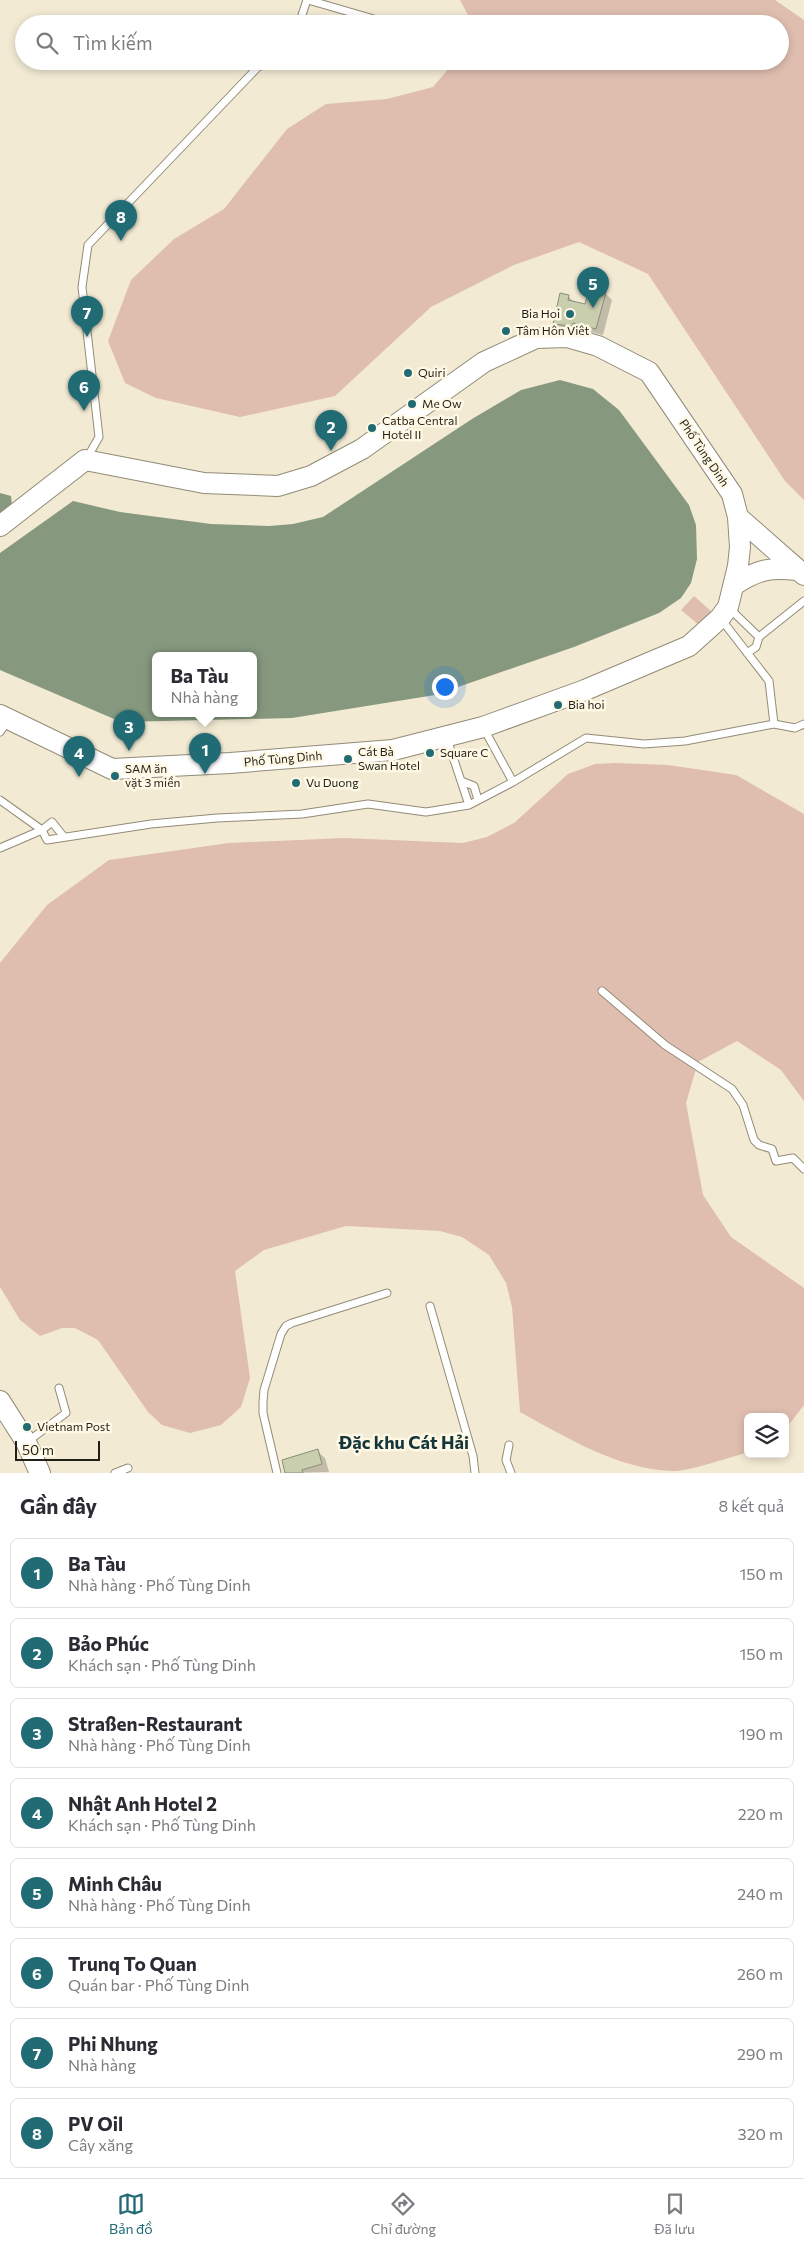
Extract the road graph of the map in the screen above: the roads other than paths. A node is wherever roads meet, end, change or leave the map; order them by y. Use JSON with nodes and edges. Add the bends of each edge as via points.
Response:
{"nodes":[{"id":1,"x":307,"y":0,"type":"edge"},
{"id":2,"x":302,"y":15,"type":"edge"},
{"id":3,"x":360,"y":15,"type":"edge"},
{"id":4,"x":255,"y":70,"type":"edge"},
{"id":5,"x":85,"y":460,"type":"junction"},
{"id":6,"x":738,"y":517,"type":"junction"},
{"id":7,"x":0,"y":526,"type":"edge"},
{"id":8,"x":800,"y":573,"type":"edge"},
{"id":9,"x":734,"y":585,"type":"junction"},
{"id":10,"x":804,"y":601,"type":"edge"},
{"id":11,"x":724,"y":613,"type":"junction"},
{"id":12,"x":759,"y":637,"type":"junction"},
{"id":13,"x":747,"y":653,"type":"junction"},
{"id":14,"x":3,"y":722,"type":"edge"},
{"id":15,"x":774,"y":724,"type":"junction"},
{"id":16,"x":804,"y":724,"type":"edge"},
{"id":17,"x":483,"y":727,"type":"junction"},
{"id":18,"x":446,"y":736,"type":"junction"},
{"id":19,"x":460,"y":781,"type":"junction"},
{"id":20,"x":514,"y":782,"type":"junction"},
{"id":21,"x":0,"y":800,"type":"edge"},
{"id":22,"x":478,"y":800,"type":"junction"},
{"id":23,"x":469,"y":806,"type":"junction"},
{"id":24,"x":42,"y":830,"type":"junction"},
{"id":25,"x":64,"y":837,"type":"junction"},
{"id":26,"x":0,"y":848,"type":"edge"},
{"id":27,"x":602,"y":991,"type":"dead end"},
{"id":28,"x":804,"y":1169,"type":"edge"},
{"id":29,"x":387,"y":1293,"type":"dead end"},
{"id":30,"x":430,"y":1306,"type":"dead end"},
{"id":31,"x":58,"y":1388,"type":"dead end"},
{"id":32,"x":0,"y":1401,"type":"edge"},
{"id":33,"x":26,"y":1442,"type":"junction"},
{"id":34,"x":510,"y":1445,"type":"dead end"},
{"id":35,"x":128,"y":1468,"type":"dead end"},
{"id":36,"x":40,"y":1473,"type":"edge"},
{"id":37,"x":115,"y":1473,"type":"edge"},
{"id":38,"x":277,"y":1473,"type":"edge"},
{"id":39,"x":475,"y":1473,"type":"edge"},
{"id":40,"x":511,"y":1473,"type":"edge"}],
"edges":[{"from":1,"to":2,"type":"lane"},
{"from":1,"to":3,"type":"lane"},
{"from":4,"to":5,"type":"lane","via":[[88,245],[82,287],[100,437]]},
{"from":5,"to":6,"type":"main road","name":"Phố Tùng Dinh","via":[[204,483],[278,486],[312,476],[362,449],[484,362],[536,338],[567,338],[598,346],[649,372],[732,494]]},
{"from":5,"to":7,"type":"main road"},
{"from":6,"to":8,"type":"main road"},
{"from":6,"to":9,"type":"main road","name":"Phố Tùng Dinh","via":[[740,547]]},
{"from":8,"to":9,"type":"main road","via":[[766,569]]},
{"from":9,"to":11,"type":"main road","name":"Phố Tùng Dinh"},
{"from":10,"to":12,"type":"lane"},
{"from":11,"to":12,"type":"lane"},
{"from":11,"to":13,"type":"lane"},
{"from":11,"to":17,"type":"main road","name":"Phố Tùng Dinh","via":[[689,646],[585,690]]},
{"from":12,"to":13,"type":"lane","via":[[756,647]]},
{"from":13,"to":15,"type":"lane","via":[[769,682]]},
{"from":14,"to":18,"type":"main road","name":"Phố Tùng Dinh","via":[[112,769],[394,750]]},
{"from":15,"to":16,"type":"lane","via":[[795,728]]},
{"from":15,"to":20,"type":"lane","via":[[685,742],[644,744],[586,738]]},
{"from":17,"to":18,"type":"main road","name":"Phố Tùng Dinh"},
{"from":17,"to":20,"type":"lane"},
{"from":18,"to":19,"type":"lane"},
{"from":19,"to":22,"type":"lane","via":[[474,786]]},
{"from":19,"to":23,"type":"lane"},
{"from":20,"to":22,"type":"lane"},
{"from":21,"to":24,"type":"lane"},
{"from":22,"to":23,"type":"lane"},
{"from":23,"to":25,"type":"lane","via":[[426,812],[368,804],[302,814],[161,823]]},
{"from":24,"to":25,"type":"lane","via":[[47,840]]},
{"from":24,"to":25,"type":"lane","via":[[52,822]]},
{"from":24,"to":26,"type":"lane"},
{"from":27,"to":28,"type":"lane","via":[[665,1046],[732,1089],[743,1105],[754,1140],[772,1149],[776,1161],[793,1158]]},
{"from":29,"to":38,"type":"lane","via":[[292,1323],[284,1330],[263,1402]]},
{"from":30,"to":39,"type":"lane"},
{"from":31,"to":33,"type":"lane","via":[[66,1413]]},
{"from":32,"to":33,"type":"main road"},
{"from":33,"to":36,"type":"main road"},
{"from":34,"to":40,"type":"lane","via":[[506,1460]]},
{"from":35,"to":37,"type":"lane"}]}
